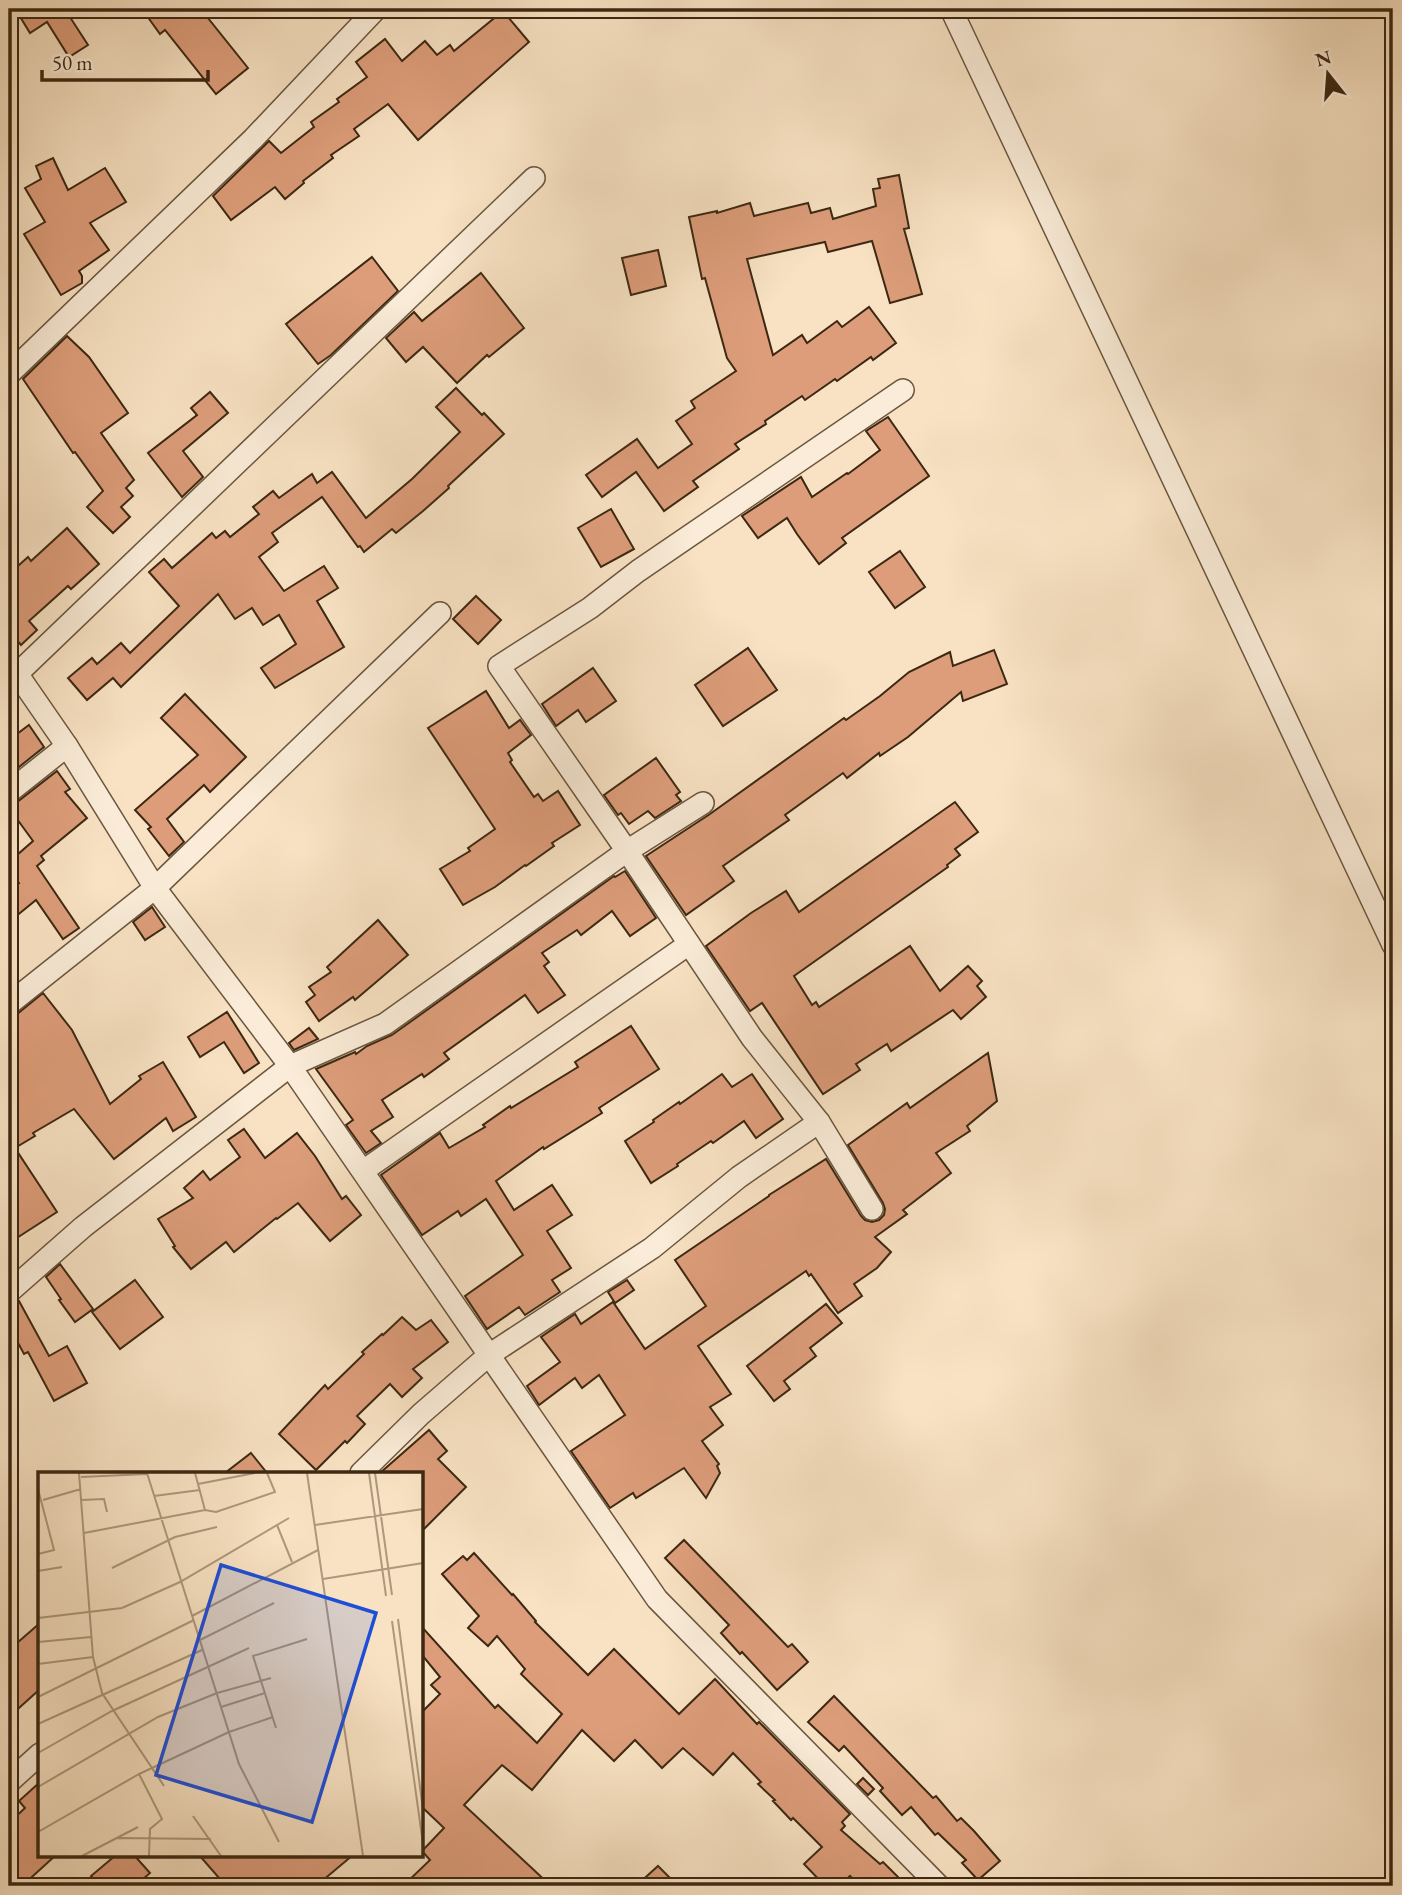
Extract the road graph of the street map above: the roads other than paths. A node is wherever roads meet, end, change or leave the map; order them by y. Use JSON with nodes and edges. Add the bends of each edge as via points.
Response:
{"nodes":[{"id":1,"x":376,"y":9,"type":"edge"},
{"id":2,"x":951,"y":9,"type":"edge"},
{"id":3,"x":534,"y":178,"type":"dead end"},
{"id":4,"x":9,"y":374,"type":"edge"},
{"id":5,"x":902,"y":390,"type":"dead end"},
{"id":6,"x":440,"y":612,"type":"dead end"},
{"id":7,"x":13,"y":668,"type":"edge"},
{"id":8,"x":67,"y":746,"type":"junction"},
{"id":9,"x":9,"y":792,"type":"edge"},
{"id":10,"x":703,"y":803,"type":"dead end"},
{"id":11,"x":627,"y":851,"type":"junction"},
{"id":12,"x":155,"y":888,"type":"junction"},
{"id":13,"x":689,"y":944,"type":"junction"},
{"id":14,"x":1393,"y":945,"type":"edge"},
{"id":15,"x":9,"y":1004,"type":"edge"},
{"id":16,"x":290,"y":1066,"type":"junction"},
{"id":17,"x":819,"y":1122,"type":"junction"},
{"id":18,"x":363,"y":1171,"type":"junction"},
{"id":19,"x":872,"y":1209,"type":"dead end"},
{"id":20,"x":9,"y":1292,"type":"edge"},
{"id":21,"x":489,"y":1354,"type":"junction"},
{"id":22,"x":362,"y":1472,"type":"edge"},
{"id":23,"x":38,"y":1757,"type":"edge"},
{"id":24,"x":9,"y":1782,"type":"edge"},
{"id":25,"x":939,"y":1886,"type":"edge"}],
"edges":[{"from":1,"to":4,"type":"street","via":[[253,139]]},
{"from":2,"to":14,"type":"street"},
{"from":3,"to":7,"type":"street"},
{"from":5,"to":11,"type":"street","via":[[590,608],[499,666]]},
{"from":6,"to":12,"type":"street"},
{"from":7,"to":8,"type":"street"},
{"from":8,"to":9,"type":"street"},
{"from":8,"to":12,"type":"street"},
{"from":10,"to":11,"type":"street"},
{"from":11,"to":13,"type":"street"},
{"from":11,"to":16,"type":"street","via":[[385,1024]]},
{"from":12,"to":15,"type":"street"},
{"from":12,"to":16,"type":"street"},
{"from":13,"to":17,"type":"street","via":[[752,1038]]},
{"from":13,"to":18,"type":"street"},
{"from":16,"to":18,"type":"street"},
{"from":16,"to":20,"type":"street","via":[[83,1227]]},
{"from":17,"to":19,"type":"street"},
{"from":17,"to":21,"type":"street","via":[[739,1177],[652,1248]]},
{"from":18,"to":21,"type":"street"},
{"from":21,"to":22,"type":"street"},
{"from":21,"to":25,"type":"street","via":[[657,1599]]},
{"from":23,"to":24,"type":"street"}]}
